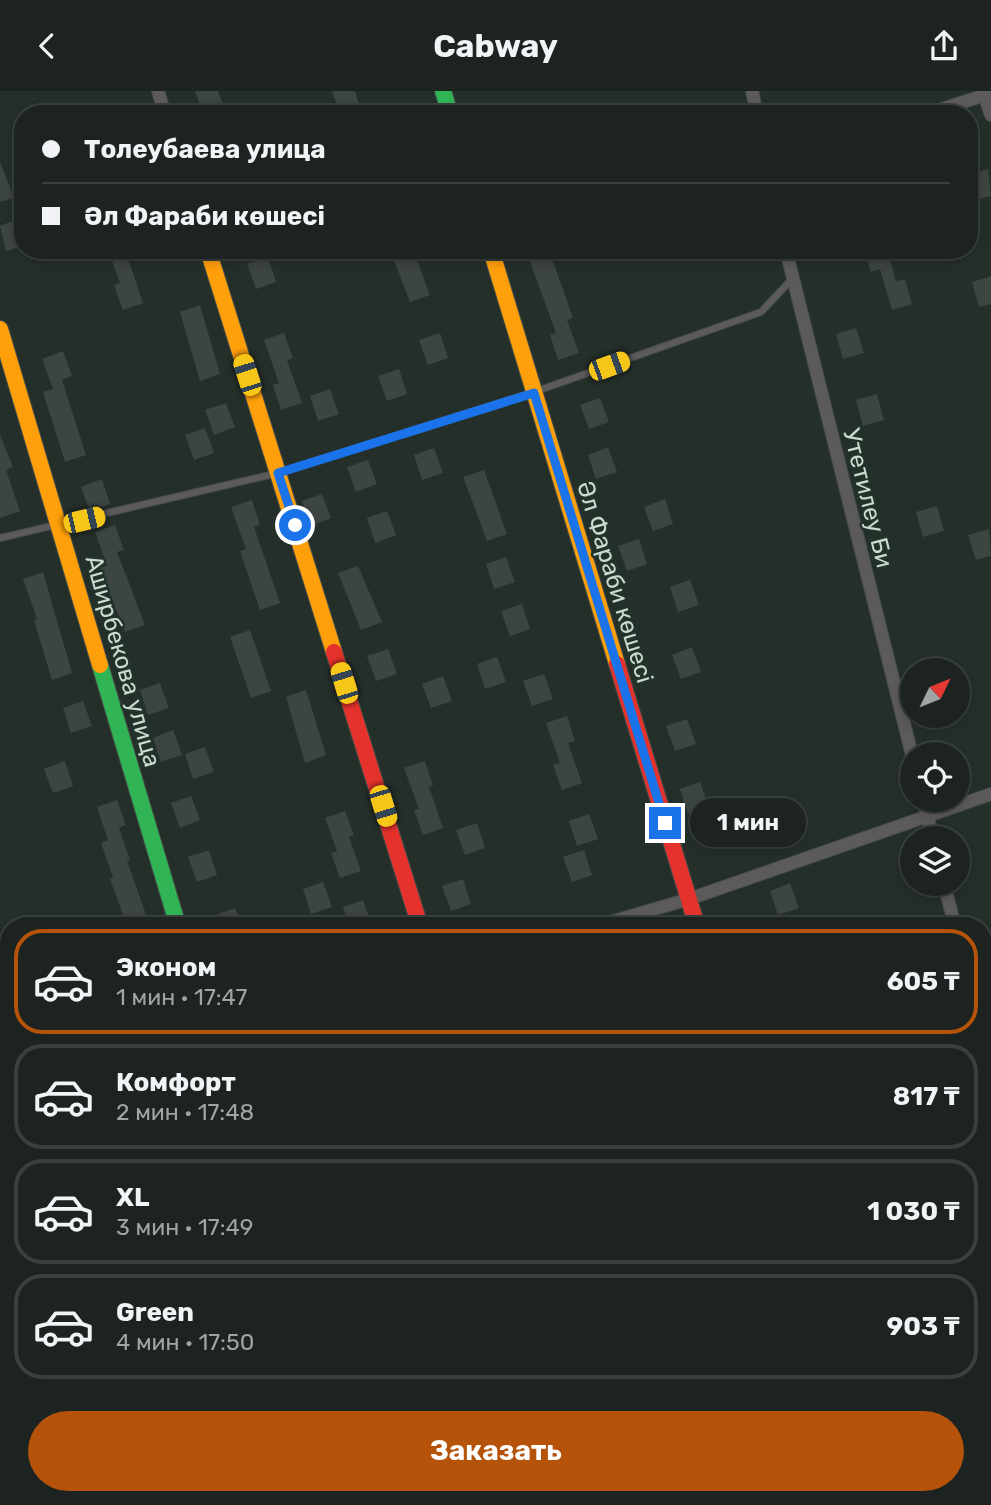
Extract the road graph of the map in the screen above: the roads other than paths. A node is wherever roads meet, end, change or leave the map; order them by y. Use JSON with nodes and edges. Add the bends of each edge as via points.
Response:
{"nodes":[{"id":1,"x":986,"y":93,"type":"edge"},
{"id":2,"x":952,"y":105,"type":"edge"},
{"id":3,"x":991,"y":115,"type":"edge"},
{"id":4,"x":211,"y":259,"type":"edge"},
{"id":5,"x":494,"y":259,"type":"edge"},
{"id":6,"x":788,"y":259,"type":"edge"},
{"id":7,"x":793,"y":278,"type":"junction"},
{"id":8,"x":0,"y":329,"type":"edge"},
{"id":9,"x":534,"y":393,"type":"junction"},
{"id":10,"x":278,"y":473,"type":"junction"},
{"id":11,"x":59,"y":526,"type":"junction"},
{"id":12,"x":0,"y":538,"type":"edge"},
{"id":13,"x":909,"y":742,"type":"edge"},
{"id":14,"x":991,"y":794,"type":"edge"},
{"id":15,"x":927,"y":814,"type":"junction"},
{"id":16,"x":930,"y":826,"type":"edge"},
{"id":17,"x":947,"y":896,"type":"edge"},
{"id":18,"x":689,"y":899,"type":"junction"},
{"id":19,"x":175,"y":917,"type":"edge"},
{"id":20,"x":417,"y":917,"type":"edge"},
{"id":21,"x":628,"y":917,"type":"edge"},
{"id":22,"x":694,"y":917,"type":"edge"},
{"id":23,"x":953,"y":917,"type":"edge"}],
"edges":[{"from":1,"to":2,"type":"street"},
{"from":1,"to":3,"type":"street"},
{"from":4,"to":10,"type":"street"},
{"from":5,"to":9,"type":"street","name":"Әл Фараби көшесі"},
{"from":6,"to":7,"type":"street","name":"Утетилеу Би"},
{"from":7,"to":9,"type":"lane","via":[[761,312]]},
{"from":7,"to":13,"type":"street","name":"Утетилеу Би"},
{"from":8,"to":11,"type":"street","name":"Аширбекова улица"},
{"from":9,"to":10,"type":"lane"},
{"from":9,"to":18,"type":"street","name":"Әл Фараби көшесі"},
{"from":10,"to":11,"type":"lane"},
{"from":10,"to":20,"type":"street"},
{"from":11,"to":12,"type":"lane"},
{"from":11,"to":19,"type":"street","name":"Аширбекова улица"},
{"from":14,"to":15,"type":"street"},
{"from":15,"to":16,"type":"street"},
{"from":15,"to":18,"type":"street"},
{"from":17,"to":23,"type":"street"},
{"from":18,"to":21,"type":"street"},
{"from":18,"to":22,"type":"street","name":"Әл Фараби көшесі"}]}
